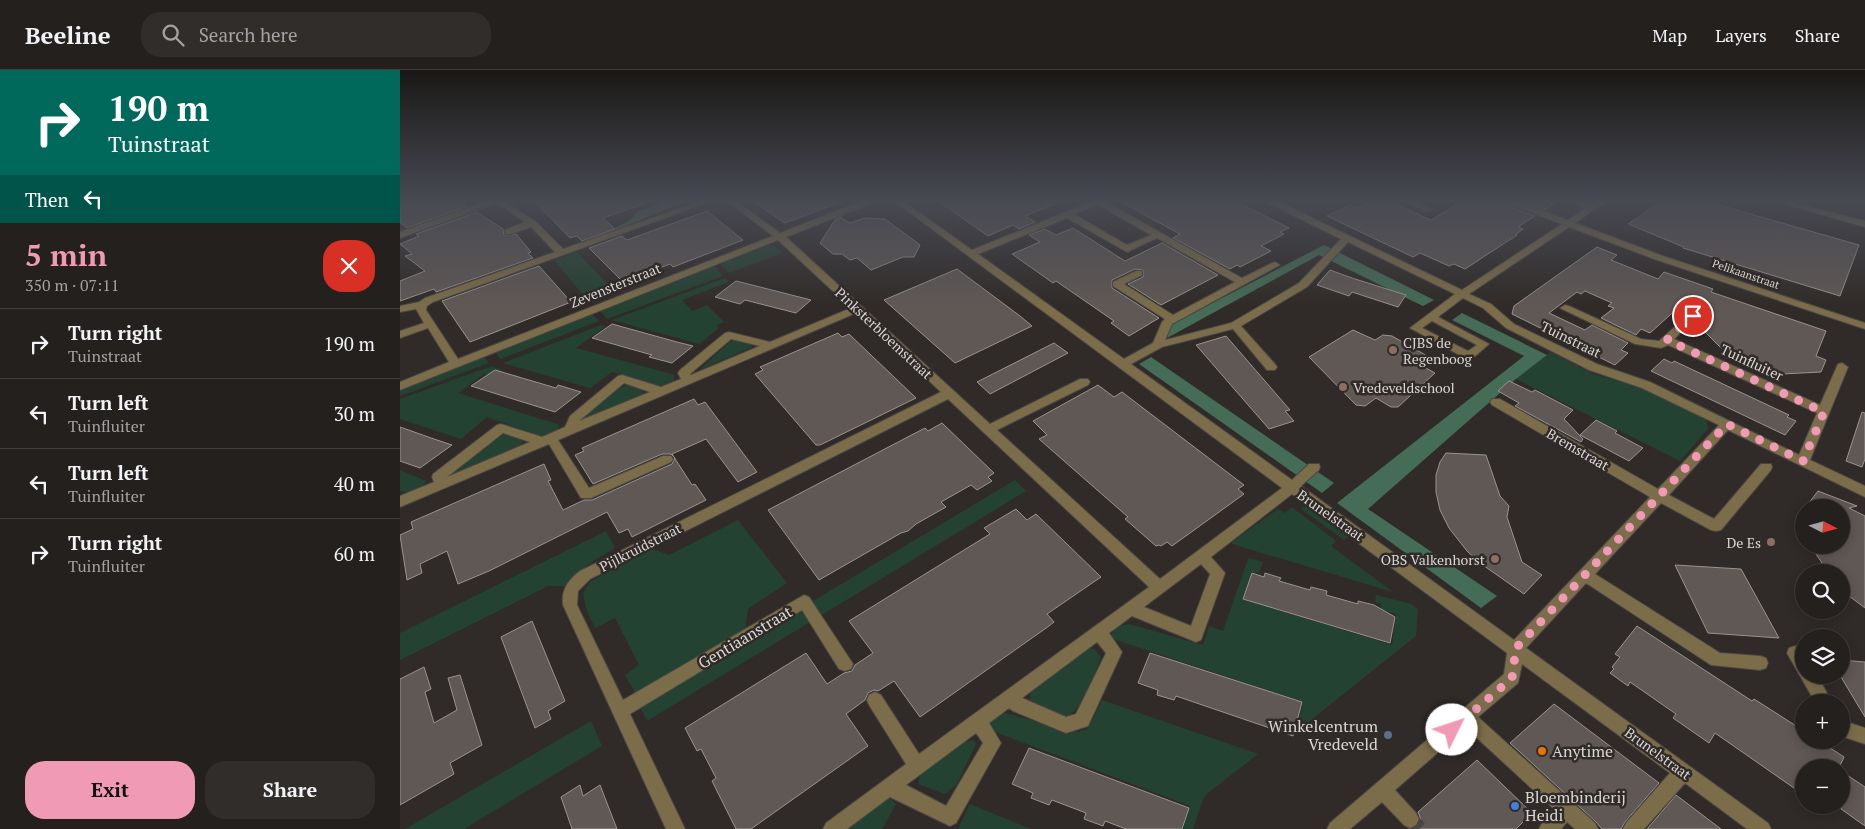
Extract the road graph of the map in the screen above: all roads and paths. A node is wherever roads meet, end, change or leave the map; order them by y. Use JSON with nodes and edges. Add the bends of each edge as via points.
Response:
{"nodes":[{"id":1,"x":545,"y":236,"type":"edge"},
{"id":2,"x":607,"y":236,"type":"edge"},
{"id":3,"x":778,"y":236,"type":"edge"},
{"id":4,"x":779,"y":236,"type":"edge"},
{"id":5,"x":947,"y":236,"type":"edge"},
{"id":6,"x":1013,"y":236,"type":"edge"},
{"id":7,"x":1105,"y":236,"type":"edge"},
{"id":8,"x":1154,"y":236,"type":"edge"},
{"id":9,"x":1160,"y":236,"type":"edge"},
{"id":10,"x":1344,"y":236,"type":"edge"},
{"id":11,"x":1548,"y":236,"type":"edge"},
{"id":12,"x":1604,"y":236,"type":"edge"},
{"id":13,"x":1347,"y":238,"type":"junction"},
{"id":14,"x":561,"y":253,"type":"junction"},
{"id":15,"x":971,"y":254,"type":"junction"},
{"id":16,"x":1275,"y":265,"type":"dead end"},
{"id":17,"x":1139,"y":273,"type":"dead end"},
{"id":18,"x":1241,"y":282,"type":"junction"},
{"id":19,"x":1462,"y":294,"type":"junction"},
{"id":20,"x":422,"y":305,"type":"junction"},
{"id":21,"x":1565,"y":308,"type":"dead end"},
{"id":22,"x":400,"y":309,"type":"edge"},
{"id":23,"x":857,"y":309,"type":"junction"},
{"id":24,"x":1693,"y":316,"type":"dead end"},
{"id":25,"x":1430,"y":317,"type":"junction"},
{"id":26,"x":1173,"y":319,"type":"junction"},
{"id":27,"x":430,"y":324,"type":"junction"},
{"id":28,"x":1235,"y":325,"type":"junction"},
{"id":29,"x":1865,"y":326,"type":"edge"},
{"id":30,"x":400,"y":335,"type":"edge"},
{"id":31,"x":1667,"y":340,"type":"junction"},
{"id":32,"x":769,"y":345,"type":"junction"},
{"id":33,"x":1158,"y":345,"type":"junction"},
{"id":34,"x":456,"y":364,"type":"junction"},
{"id":35,"x":1123,"y":364,"type":"junction"},
{"id":36,"x":1271,"y":367,"type":"dead end"},
{"id":37,"x":1842,"y":367,"type":"dead end"},
{"id":38,"x":687,"y":380,"type":"junction"},
{"id":39,"x":1084,"y":382,"type":"dead end"},
{"id":40,"x":400,"y":386,"type":"edge"},
{"id":41,"x":660,"y":391,"type":"junction"},
{"id":42,"x":949,"y":393,"type":"junction"},
{"id":43,"x":1496,"y":402,"type":"dead end"},
{"id":44,"x":1824,"y":412,"type":"junction"},
{"id":45,"x":1727,"y":424,"type":"junction"},
{"id":46,"x":571,"y":429,"type":"junction"},
{"id":47,"x":990,"y":429,"type":"junction"},
{"id":48,"x":547,"y":440,"type":"junction"},
{"id":49,"x":666,"y":459,"type":"dead end"},
{"id":50,"x":1803,"y":461,"type":"junction"},
{"id":51,"x":1314,"y":467,"type":"dead end"},
{"id":52,"x":1766,"y":467,"type":"dead end"},
{"id":53,"x":441,"y":484,"type":"junction"},
{"id":54,"x":1292,"y":487,"type":"junction"},
{"id":55,"x":1865,"y":492,"type":"edge"},
{"id":56,"x":1660,"y":496,"type":"junction"},
{"id":57,"x":401,"y":501,"type":"edge"},
{"id":58,"x":1202,"y":556,"type":"junction"},
{"id":59,"x":1585,"y":575,"type":"junction"},
{"id":60,"x":1159,"y":587,"type":"junction"},
{"id":61,"x":1129,"y":608,"type":"junction"},
{"id":62,"x":1099,"y":632,"type":"junction"},
{"id":63,"x":1516,"y":648,"type":"junction"},
{"id":64,"x":1760,"y":663,"type":"dead end"},
{"id":65,"x":845,"y":664,"type":"dead end"},
{"id":66,"x":1010,"y":697,"type":"junction"},
{"id":67,"x":875,"y":700,"type":"dead end"},
{"id":68,"x":620,"y":711,"type":"junction"},
{"id":69,"x":1467,"y":718,"type":"junction"},
{"id":70,"x":978,"y":720,"type":"junction"},
{"id":71,"x":1850,"y":731,"type":"edge"},
{"id":72,"x":1865,"y":736,"type":"edge"},
{"id":73,"x":917,"y":766,"type":"junction"},
{"id":74,"x":1683,"y":772,"type":"junction"},
{"id":75,"x":890,"y":787,"type":"junction"},
{"id":76,"x":1382,"y":789,"type":"junction"},
{"id":77,"x":1567,"y":809,"type":"junction"},
{"id":78,"x":1410,"y":819,"type":"tunnel mouth"},
{"id":79,"x":676,"y":829,"type":"edge"},
{"id":80,"x":832,"y":829,"type":"edge"},
{"id":81,"x":1336,"y":829,"type":"edge"},
{"id":82,"x":1548,"y":829,"type":"edge"},
{"id":83,"x":1589,"y":829,"type":"edge"},
{"id":84,"x":1632,"y":829,"type":"edge"},
{"id":85,"x":1762,"y":829,"type":"edge"}],
"edges":[{"from":1,"to":14,"type":"street"},
{"from":2,"to":14,"type":"street"},
{"from":3,"to":34,"type":"street","name":"Zevensterstraat"},
{"from":4,"to":23,"type":"street","name":"Pinksterbloemstraat"},
{"from":5,"to":15,"type":"street","name":"Brunelstraat"},
{"from":6,"to":15,"type":"street"},
{"from":7,"to":8,"type":"street","via":[[1127,249]]},
{"from":9,"to":18,"type":"street"},
{"from":10,"to":13,"type":"street","name":"Tuinstraat"},
{"from":11,"to":19,"type":"street"},
{"from":12,"to":29,"type":"street","name":"Pelikaanstraat","via":[[1844,315]]},
{"from":13,"to":19,"type":"street","name":"Tuinstraat"},
{"from":13,"to":28,"type":"street","via":[[1303,285]]},
{"from":14,"to":20,"type":"street"},
{"from":15,"to":35,"type":"street","name":"Brunelstraat"},
{"from":16,"to":18,"type":"street"},
{"from":17,"to":26,"type":"street","via":[[1117,284]]},
{"from":18,"to":26,"type":"street"},
{"from":19,"to":25,"type":"street"},
{"from":19,"to":45,"type":"street","name":"Tuinstraat","via":[[1487,306],[1510,326],[1585,363],[1646,385]]},
{"from":20,"to":22,"type":"street"},
{"from":20,"to":27,"type":"street","via":[[421,310]]},
{"from":21,"to":31,"type":"street","via":[[1639,342],[1661,345]]},
{"from":23,"to":32,"type":"street"},
{"from":23,"to":42,"type":"street","name":"Pinksterbloemstraat"},
{"from":24,"to":31,"type":"street"},
{"from":25,"to":25,"type":"street","via":[[1415,328],[1469,356],[1484,344]]},
{"from":26,"to":33,"type":"street","via":[[1167,322]]},
{"from":27,"to":30,"type":"street"},
{"from":27,"to":34,"type":"street"},
{"from":28,"to":33,"type":"street"},
{"from":28,"to":36,"type":"street"},
{"from":31,"to":44,"type":"street","name":"Tuinfluiter"},
{"from":32,"to":38,"type":"street"},
{"from":32,"to":38,"type":"street","via":[[729,335],[684,373]]},
{"from":33,"to":35,"type":"street"},
{"from":34,"to":40,"type":"street","name":"Zevensterstraat"},
{"from":35,"to":54,"type":"street","name":"Brunelstraat"},
{"from":37,"to":44,"type":"street"},
{"from":38,"to":41,"type":"street"},
{"from":39,"to":47,"type":"street"},
{"from":41,"to":46,"type":"street"},
{"from":41,"to":46,"type":"street","via":[[622,379],[574,419]]},
{"from":42,"to":47,"type":"street","name":"Pinksterbloemstraat"},
{"from":42,"to":68,"type":"street","name":"Pijlkruidstraat","via":[[576,582],[570,591],[570,605]]},
{"from":43,"to":56,"type":"street","name":"Bremstraat"},
{"from":44,"to":50,"type":"street"},
{"from":45,"to":50,"type":"street","name":"Tuinstraat"},
{"from":45,"to":56,"type":"street"},
{"from":46,"to":48,"type":"street"},
{"from":47,"to":60,"type":"street","name":"Pinksterbloemstraat"},
{"from":48,"to":49,"type":"street","via":[[586,496]]},
{"from":48,"to":53,"type":"street"},
{"from":48,"to":53,"type":"street","via":[[501,428],[438,476]]},
{"from":50,"to":55,"type":"street","name":"Tuinstraat"},
{"from":51,"to":54,"type":"street"},
{"from":52,"to":56,"type":"street","name":"Bremstraat","via":[[1716,526]]},
{"from":53,"to":57,"type":"street"},
{"from":54,"to":58,"type":"street"},
{"from":54,"to":63,"type":"street","name":"Brunelstraat"},
{"from":56,"to":59,"type":"street"},
{"from":58,"to":60,"type":"street"},
{"from":58,"to":61,"type":"street","via":[[1218,573],[1196,636]]},
{"from":59,"to":63,"type":"street"},
{"from":59,"to":64,"type":"street","via":[[1717,660]]},
{"from":60,"to":61,"type":"street"},
{"from":61,"to":62,"type":"street"},
{"from":62,"to":66,"type":"street"},
{"from":62,"to":66,"type":"street","via":[[1114,652],[1082,720],[1066,725],[1019,706]]},
{"from":63,"to":69,"type":"street","via":[[1512,678]]},
{"from":63,"to":74,"type":"street","name":"Brunelstraat"},
{"from":65,"to":68,"type":"street","name":"Gentiaanstraat","via":[[804,601]]},
{"from":66,"to":70,"type":"street"},
{"from":67,"to":73,"type":"street"},
{"from":68,"to":79,"type":"street","name":"Pijlkruidstraat"},
{"from":69,"to":76,"type":"street"},
{"from":69,"to":77,"type":"street"},
{"from":70,"to":73,"type":"street"},
{"from":70,"to":75,"type":"street","via":[[992,742],[950,817]]},
{"from":71,"to":72,"type":"street"},
{"from":73,"to":75,"type":"street"},
{"from":74,"to":84,"type":"street"},
{"from":74,"to":85,"type":"street","name":"Brunelstraat"},
{"from":75,"to":80,"type":"street"},
{"from":76,"to":78,"type":"street"},
{"from":76,"to":81,"type":"street"},
{"from":77,"to":82,"type":"street"},
{"from":77,"to":83,"type":"street"}]}
